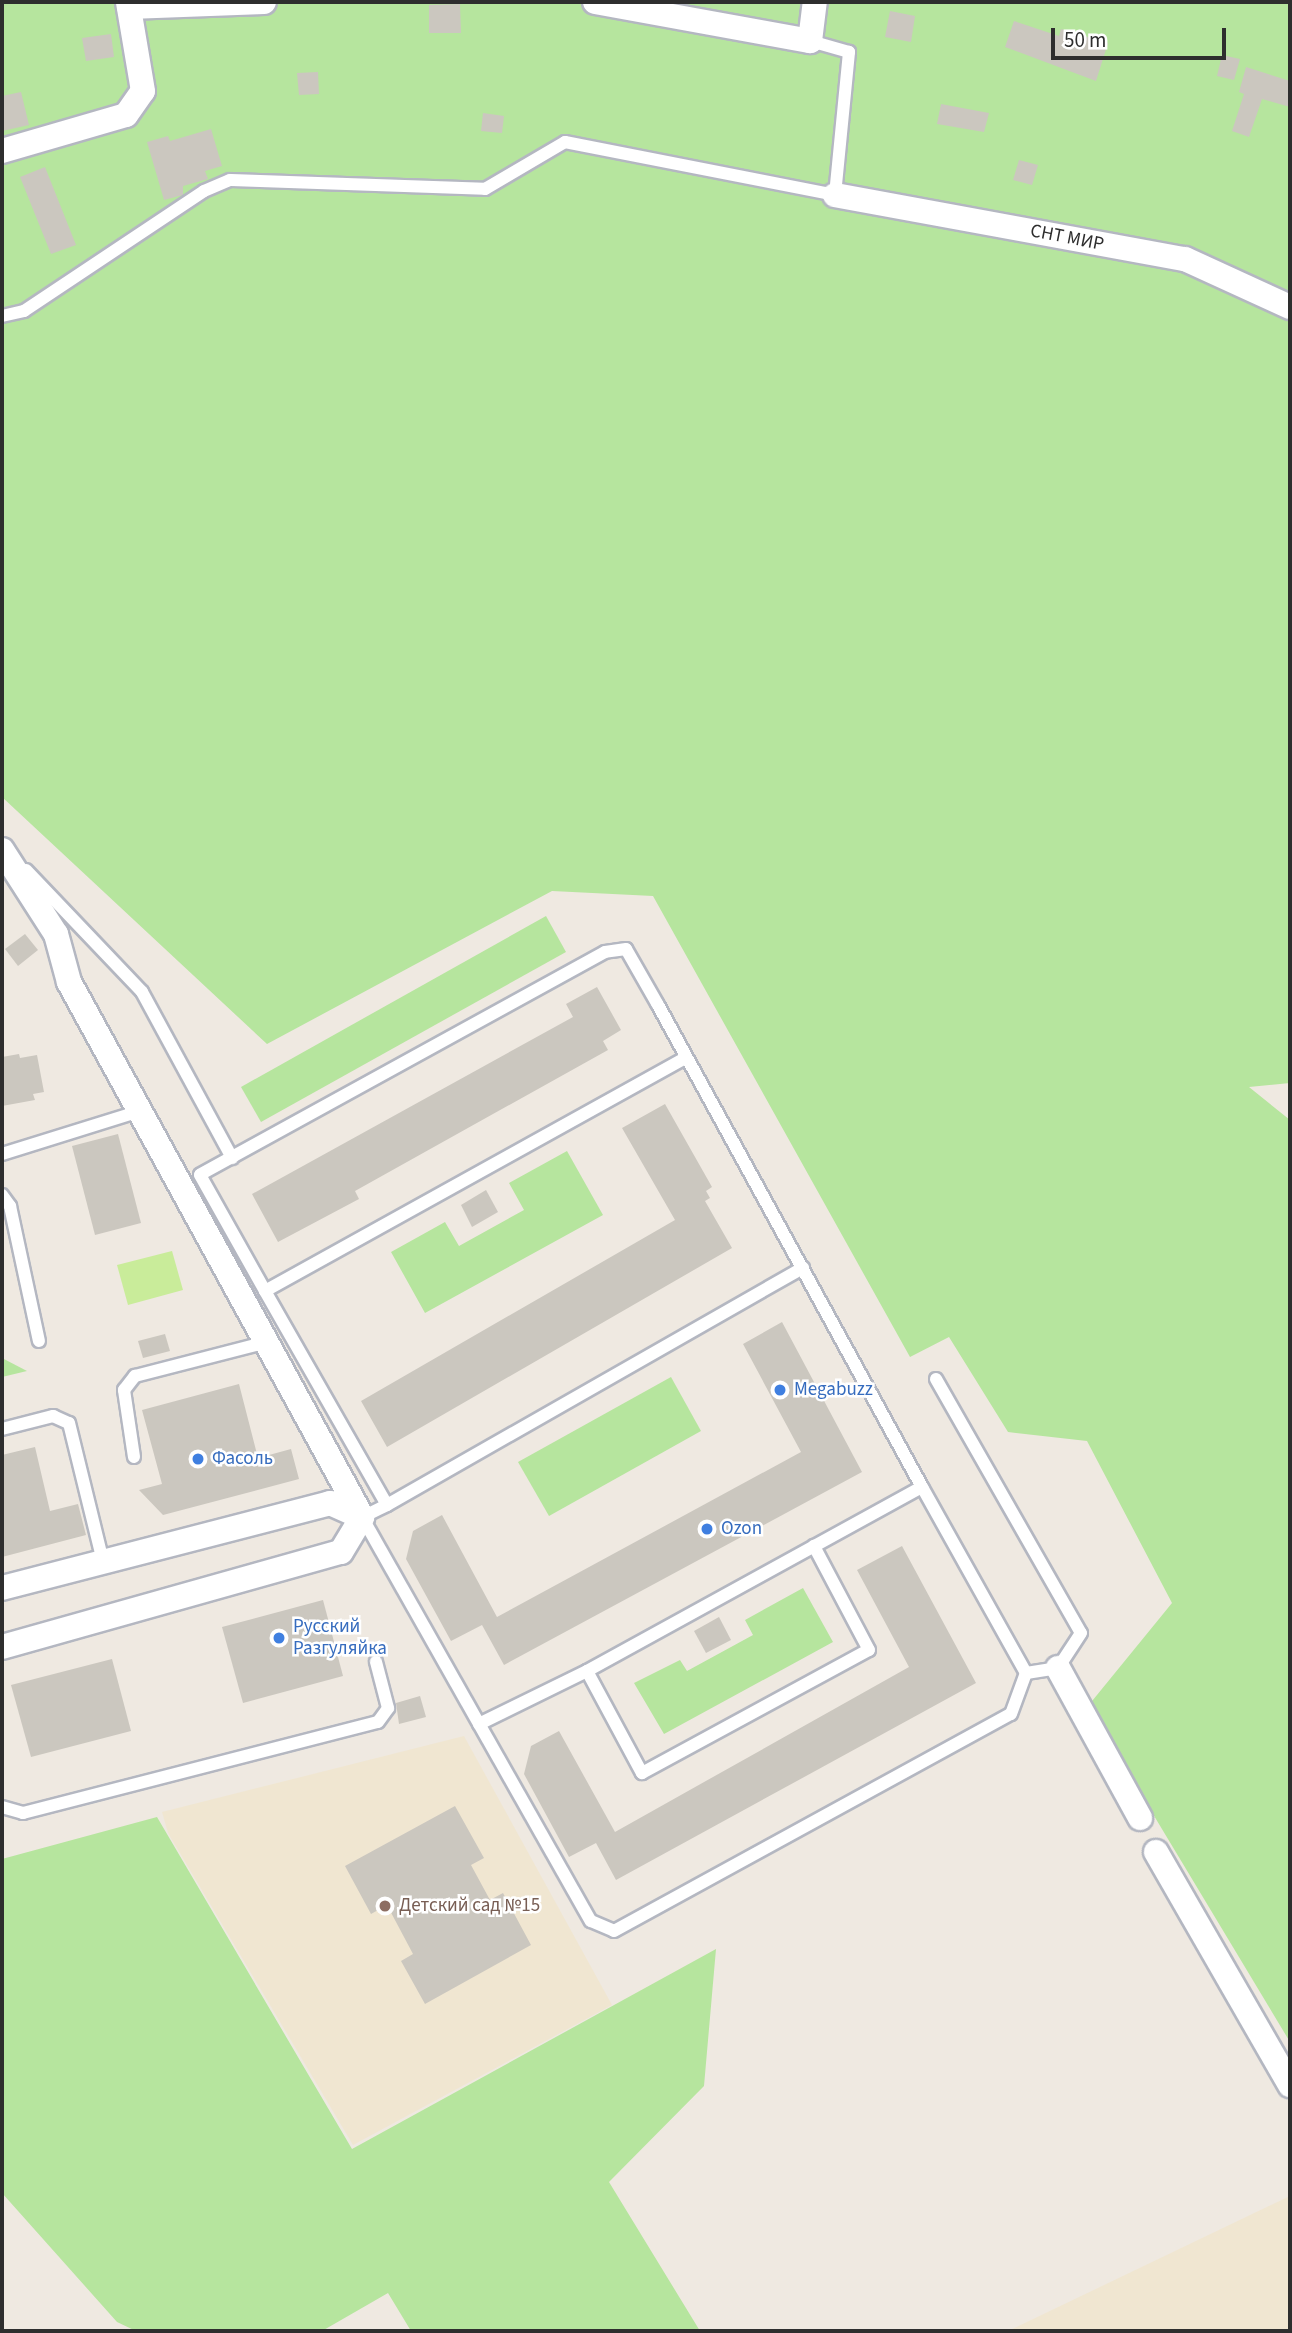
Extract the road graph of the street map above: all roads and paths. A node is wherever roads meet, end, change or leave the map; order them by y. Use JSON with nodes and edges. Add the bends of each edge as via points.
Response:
{"nodes":[{"id":1,"x":264,"y":2,"type":"edge"},
{"id":2,"x":595,"y":2,"type":"edge"},
{"id":3,"x":815,"y":2,"type":"edge"},
{"id":4,"x":128,"y":5,"type":"edge"},
{"id":5,"x":810,"y":41,"type":"junction"},
{"id":6,"x":2,"y":151,"type":"edge"},
{"id":7,"x":835,"y":195,"type":"junction"},
{"id":8,"x":1290,"y":307,"type":"edge"},
{"id":9,"x":2,"y":316,"type":"edge"},
{"id":10,"x":2,"y":844,"type":"edge"},
{"id":11,"x":2,"y":850,"type":"edge"},
{"id":12,"x":686,"y":1058,"type":"junction"},
{"id":13,"x":140,"y":1111,"type":"junction"},
{"id":14,"x":2,"y":1154,"type":"edge"},
{"id":15,"x":232,"y":1158,"type":"junction"},
{"id":16,"x":2,"y":1195,"type":"edge"},
{"id":17,"x":803,"y":1268,"type":"junction"},
{"id":18,"x":265,"y":1291,"type":"junction"},
{"id":19,"x":39,"y":1341,"type":"dead end"},
{"id":20,"x":267,"y":1342,"type":"junction"},
{"id":21,"x":936,"y":1380,"type":"dead end"},
{"id":22,"x":2,"y":1429,"type":"edge"},
{"id":23,"x":134,"y":1457,"type":"dead end"},
{"id":24,"x":922,"y":1487,"type":"junction"},
{"id":25,"x":387,"y":1505,"type":"junction"},
{"id":26,"x":362,"y":1517,"type":"junction"},
{"id":27,"x":814,"y":1546,"type":"junction"},
{"id":28,"x":103,"y":1561,"type":"junction"},
{"id":29,"x":2,"y":1588,"type":"edge"},
{"id":30,"x":2,"y":1647,"type":"edge"},
{"id":31,"x":376,"y":1662,"type":"dead end"},
{"id":32,"x":1058,"y":1668,"type":"junction"},
{"id":33,"x":587,"y":1671,"type":"junction"},
{"id":34,"x":1026,"y":1673,"type":"junction"},
{"id":35,"x":479,"y":1724,"type":"junction"},
{"id":36,"x":2,"y":1807,"type":"edge"},
{"id":37,"x":1140,"y":1818,"type":"dead end"},
{"id":38,"x":1156,"y":1852,"type":"dead end"},
{"id":39,"x":1290,"y":2085,"type":"edge"}],
"edges":[{"from":1,"to":4,"type":"street"},
{"from":2,"to":5,"type":"street"},
{"from":3,"to":5,"type":"street"},
{"from":4,"to":6,"type":"street","via":[[143,91],[126,116]]},
{"from":5,"to":7,"type":"lane","via":[[849,52]]},
{"from":7,"to":8,"type":"street","name":"СНТ МИР","via":[[1185,260]]},
{"from":7,"to":9,"type":"lane","via":[[565,142],[485,189],[230,180],[204,191],[24,311]]},
{"from":10,"to":15,"type":"lane","via":[[142,992]]},
{"from":11,"to":13,"type":"street","via":[[56,934],[69,982]]},
{"from":12,"to":15,"type":"lane","via":[[626,950],[605,952]]},
{"from":12,"to":17,"type":"lane"},
{"from":12,"to":18,"type":"lane"},
{"from":13,"to":14,"type":"lane"},
{"from":13,"to":20,"type":"street"},
{"from":15,"to":18,"type":"lane","via":[[200,1175]]},
{"from":16,"to":19,"type":"lane","via":[[10,1206]]},
{"from":17,"to":24,"type":"lane"},
{"from":17,"to":25,"type":"lane"},
{"from":18,"to":25,"type":"lane"},
{"from":20,"to":23,"type":"lane","via":[[135,1376],[124,1390]]},
{"from":20,"to":26,"type":"street"},
{"from":21,"to":32,"type":"lane","via":[[1081,1633]]},
{"from":22,"to":28,"type":"lane","via":[[53,1416],[69,1423]]},
{"from":24,"to":27,"type":"lane"},
{"from":24,"to":34,"type":"lane"},
{"from":25,"to":26,"type":"lane"},
{"from":26,"to":28,"type":"street","via":[[330,1503]]},
{"from":26,"to":30,"type":"street","via":[[341,1552]]},
{"from":26,"to":35,"type":"lane"},
{"from":27,"to":33,"type":"lane"},
{"from":27,"to":33,"type":"lane","via":[[869,1650],[642,1773]]},
{"from":28,"to":29,"type":"street"},
{"from":31,"to":36,"type":"lane","via":[[388,1708],[378,1722],[23,1813]]},
{"from":32,"to":34,"type":"lane"},
{"from":32,"to":37,"type":"street"},
{"from":33,"to":35,"type":"lane"},
{"from":34,"to":35,"type":"lane","via":[[1011,1714],[614,1931],[591,1921]]},
{"from":38,"to":39,"type":"street"}]}
